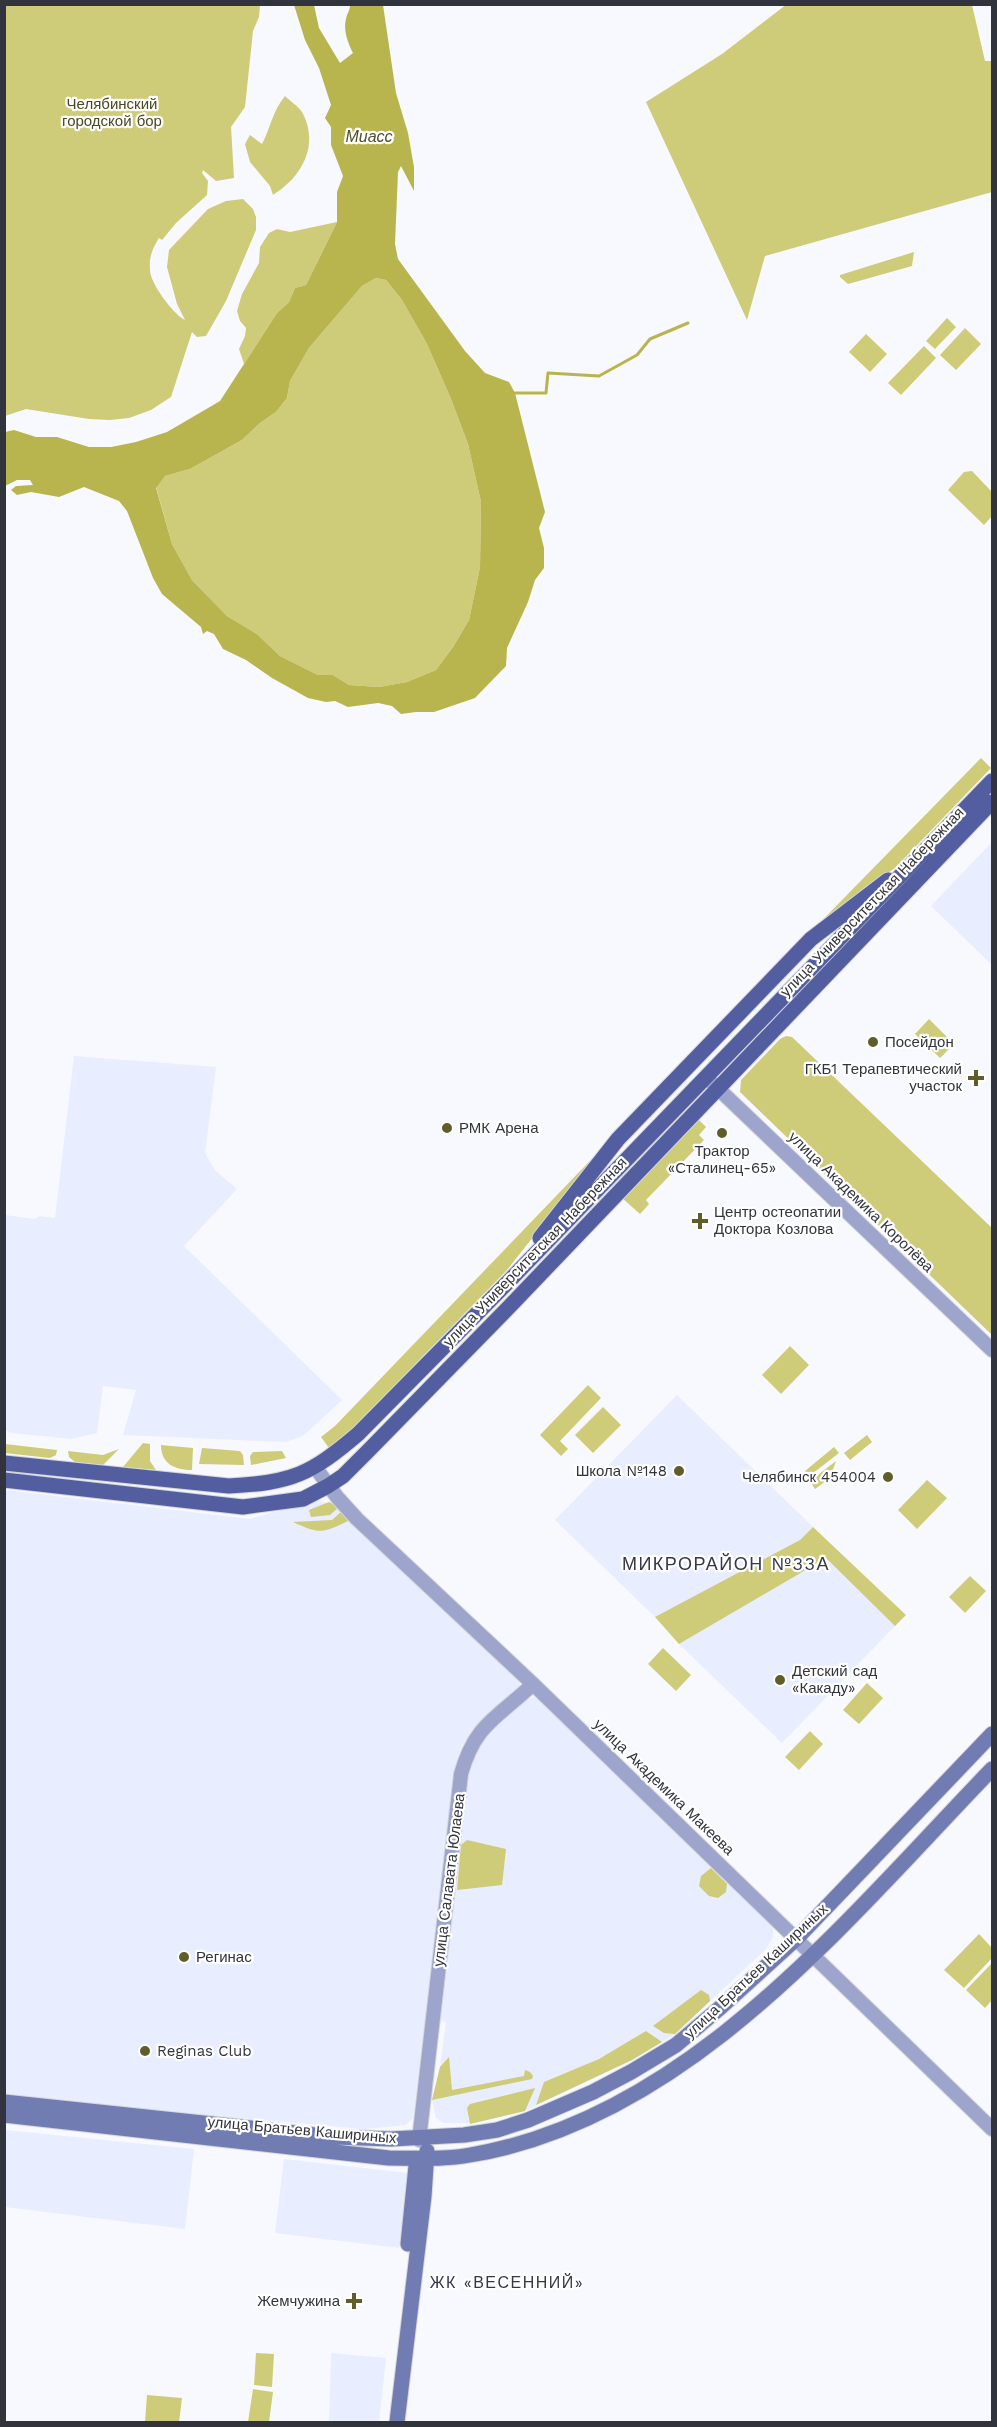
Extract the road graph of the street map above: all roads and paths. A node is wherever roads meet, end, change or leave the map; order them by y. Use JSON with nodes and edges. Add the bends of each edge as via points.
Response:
{"nodes":[{"id":1,"x":993,"y":781,"type":"edge"},
{"id":2,"x":993,"y":802,"type":"edge"},
{"id":3,"x":917,"y":860,"type":"junction"},
{"id":4,"x":707,"y":1078,"type":"junction"},
{"id":5,"x":718,"y":1089,"type":"junction"},
{"id":6,"x":509,"y":1281,"type":"junction"},
{"id":7,"x":993,"y":1350,"type":"edge"},
{"id":8,"x":4,"y":1463,"type":"edge"},
{"id":9,"x":315,"y":1467,"type":"junction"},
{"id":10,"x":4,"y":1480,"type":"edge"},
{"id":11,"x":328,"y":1486,"type":"junction"},
{"id":12,"x":533,"y":1684,"type":"junction"},
{"id":13,"x":993,"y":1734,"type":"edge"},
{"id":14,"x":993,"y":1769,"type":"edge"},
{"id":15,"x":796,"y":1938,"type":"junction"},
{"id":16,"x":813,"y":1955,"type":"junction"},
{"id":17,"x":4,"y":2102,"type":"edge"},
{"id":18,"x":4,"y":2115,"type":"edge"},
{"id":19,"x":993,"y":2129,"type":"edge"},
{"id":20,"x":274,"y":2137,"type":"junction"},
{"id":21,"x":423,"y":2139,"type":"junction"},
{"id":22,"x":422,"y":2159,"type":"junction"},
{"id":23,"x":387,"y":2422,"type":"edge"},
{"id":24,"x":397,"y":2422,"type":"edge"}],
"edges":[{"from":1,"to":3,"type":"main road","name":"улица Университетская Набережная"},
{"from":2,"to":5,"type":"main road","name":"улица Университетская Набережная"},
{"from":3,"to":4,"type":"main road","name":"улица Университетская Набережная"},
{"from":3,"to":6,"type":"main road","via":[[812,939],[722,1031],[618,1139]]},
{"from":4,"to":5,"type":"street","name":"улица Академика Королёва"},
{"from":4,"to":6,"type":"main road","name":"улица Университетская Набережная"},
{"from":5,"to":7,"type":"street","name":"улица Академика Королёва"},
{"from":5,"to":11,"type":"main road","name":"улица Университетская Набережная","via":[[369,1450]]},
{"from":6,"to":9,"type":"main road","name":"улица Университетская Набережная","via":[[358,1434]]},
{"from":8,"to":9,"type":"main road","name":"улица Университетская Набережная","via":[[229,1486],[296,1477]]},
{"from":9,"to":11,"type":"street","name":"улица Академика Макеева"},
{"from":10,"to":11,"type":"main road","name":"улица Университетская Набережная","via":[[243,1507],[303,1499]]},
{"from":11,"to":12,"type":"street","name":"улица Академика Макеева","via":[[357,1519]]},
{"from":12,"to":15,"type":"street","name":"улица Академика Макеева"},
{"from":12,"to":21,"type":"street","name":"улица Салавата Юлаева","via":[[480,1731],[466,1755],[461,1774],[423,2103]]},
{"from":13,"to":15,"type":"main road","name":"улица Братьев Кашириных"},
{"from":14,"to":16,"type":"main road","name":"улица Братьев Кашириных"},
{"from":15,"to":16,"type":"street","name":"улица Академика Макеева"},
{"from":15,"to":21,"type":"main road","name":"улица Братьев Кашириных","via":[[676,2045],[631,2072],[593,2092],[497,2130]]},
{"from":16,"to":19,"type":"street","name":"улица Академика Макеева"},
{"from":16,"to":22,"type":"main road","name":"улица Братьев Кашириных","via":[[704,2051],[663,2079],[598,2114],[509,2147],[469,2156]]},
{"from":17,"to":20,"type":"main road","name":"улица Братьев Кашириных"},
{"from":18,"to":20,"type":"main road","name":"улица Братьев Кашириных"},
{"from":20,"to":21,"type":"main road","name":"улица Братьев Кашириных"},
{"from":20,"to":22,"type":"main road","name":"улица Братьев Кашириных","via":[[389,2158]]},
{"from":21,"to":22,"type":"main road","name":"улица Салавата Юлаева"},
{"from":22,"to":23,"type":"main road","name":"улица Салавата Юлаева"},
{"from":22,"to":24,"type":"main road","name":"улица Салавата Юлаева"}]}
